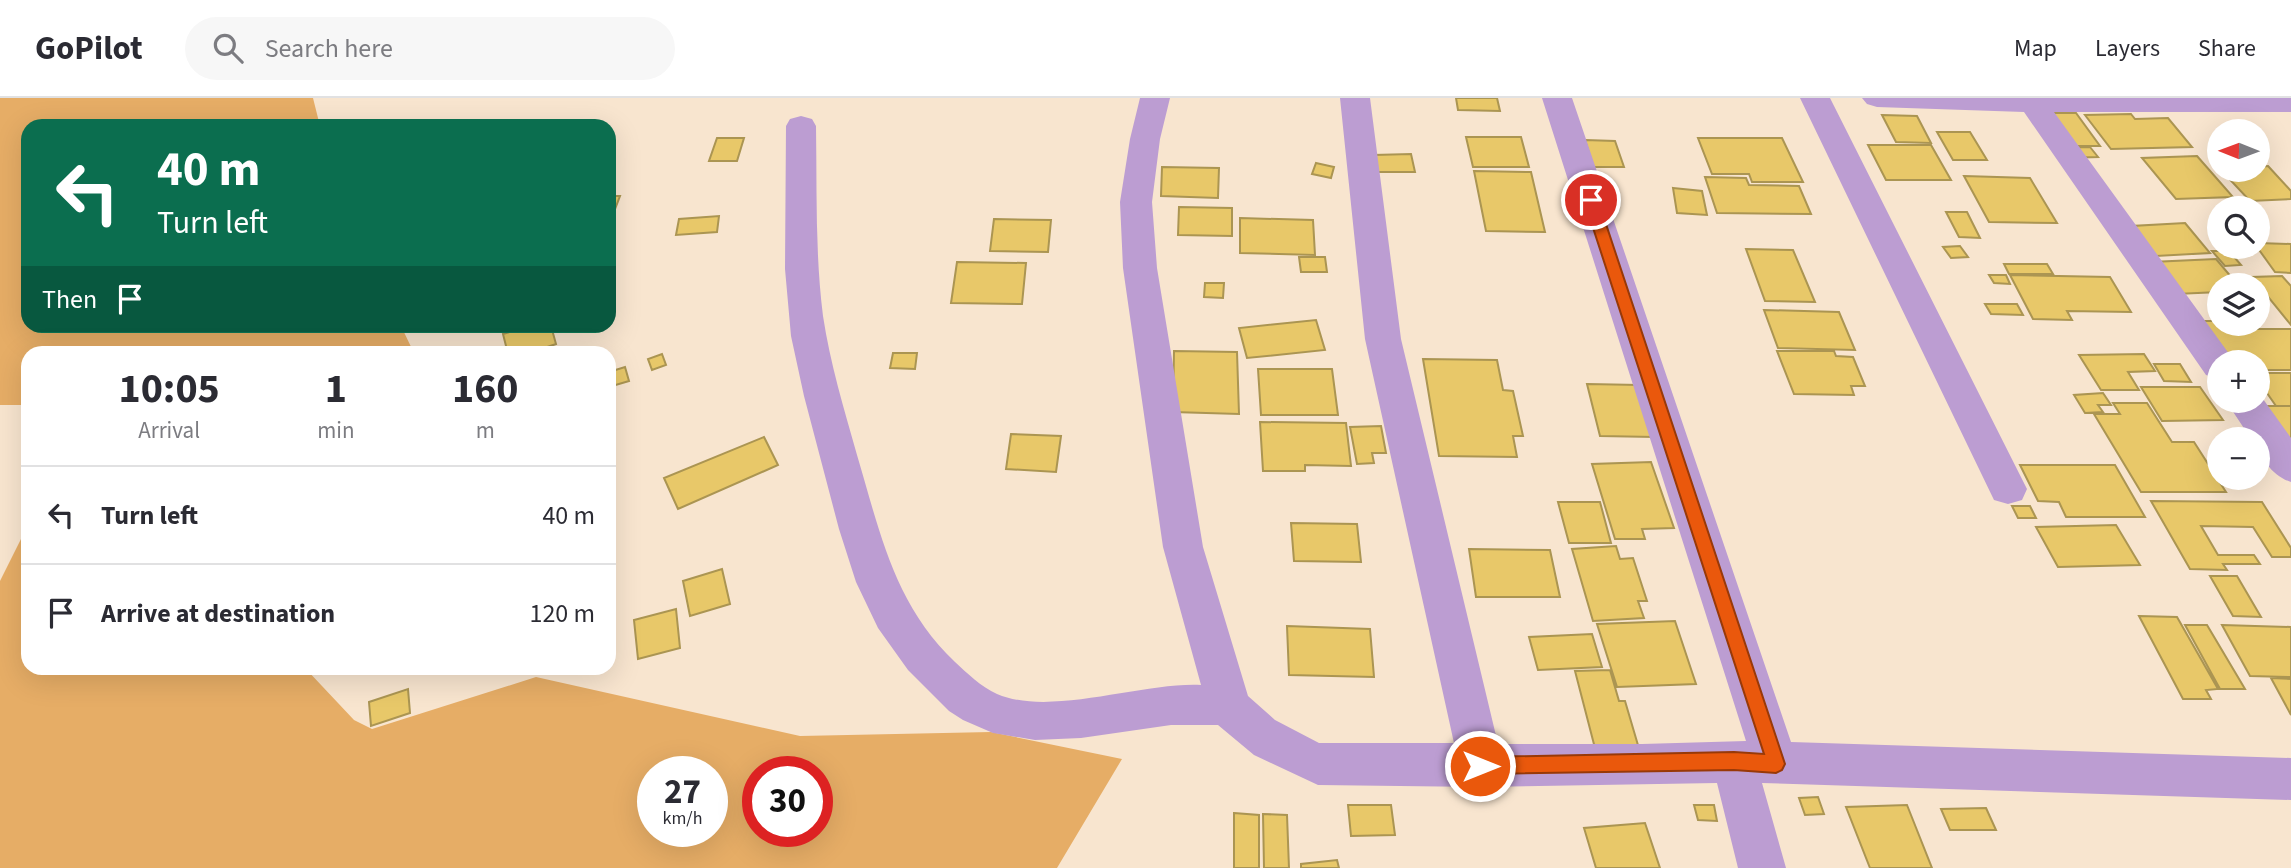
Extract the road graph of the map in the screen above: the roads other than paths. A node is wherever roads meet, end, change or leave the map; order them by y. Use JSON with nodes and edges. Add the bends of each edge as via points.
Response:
{"nodes":[{"id":1,"x":1155,"y":98,"type":"edge"},
{"id":2,"x":1355,"y":98,"type":"edge"},
{"id":3,"x":1558,"y":98,"type":"edge"},
{"id":4,"x":1815,"y":98,"type":"edge"},
{"id":5,"x":1877,"y":98,"type":"edge"},
{"id":6,"x":2031,"y":100,"type":"edge"},
{"id":7,"x":2287,"y":104,"type":"edge"},
{"id":8,"x":801,"y":126,"type":"dead end"},
{"id":9,"x":2208,"y":350,"type":"edge"},
{"id":10,"x":2253,"y":413,"type":"edge"},
{"id":11,"x":2291,"y":467,"type":"edge"},
{"id":12,"x":2008,"y":489,"type":"dead end"},
{"id":13,"x":1229,"y":706,"type":"junction"},
{"id":14,"x":1755,"y":762,"type":"junction"},
{"id":15,"x":1480,"y":766,"type":"junction"},
{"id":16,"x":2291,"y":779,"type":"edge"},
{"id":17,"x":1762,"y":868,"type":"edge"}],
"edges":[{"from":1,"to":13,"type":"street","via":[[1136,202],[1140,268],[1183,547]]},
{"from":2,"to":15,"type":"street","via":[[1383,339]]},
{"from":3,"to":14,"type":"street"},
{"from":4,"to":12,"type":"street"},
{"from":5,"to":6,"type":"street"},
{"from":6,"to":7,"type":"street"},
{"from":6,"to":9,"type":"street"},
{"from":8,"to":13,"type":"street","via":[[799,211],[806,318],[826,410],[868,559],[892,614],[923,657],[967,699],[993,713],[1023,719],[1175,705]]},
{"from":10,"to":11,"type":"street"},
{"from":13,"to":15,"type":"street","via":[[1271,744],[1318,764]]},
{"from":14,"to":15,"type":"street"},
{"from":14,"to":16,"type":"street"},
{"from":14,"to":17,"type":"street"}]}
